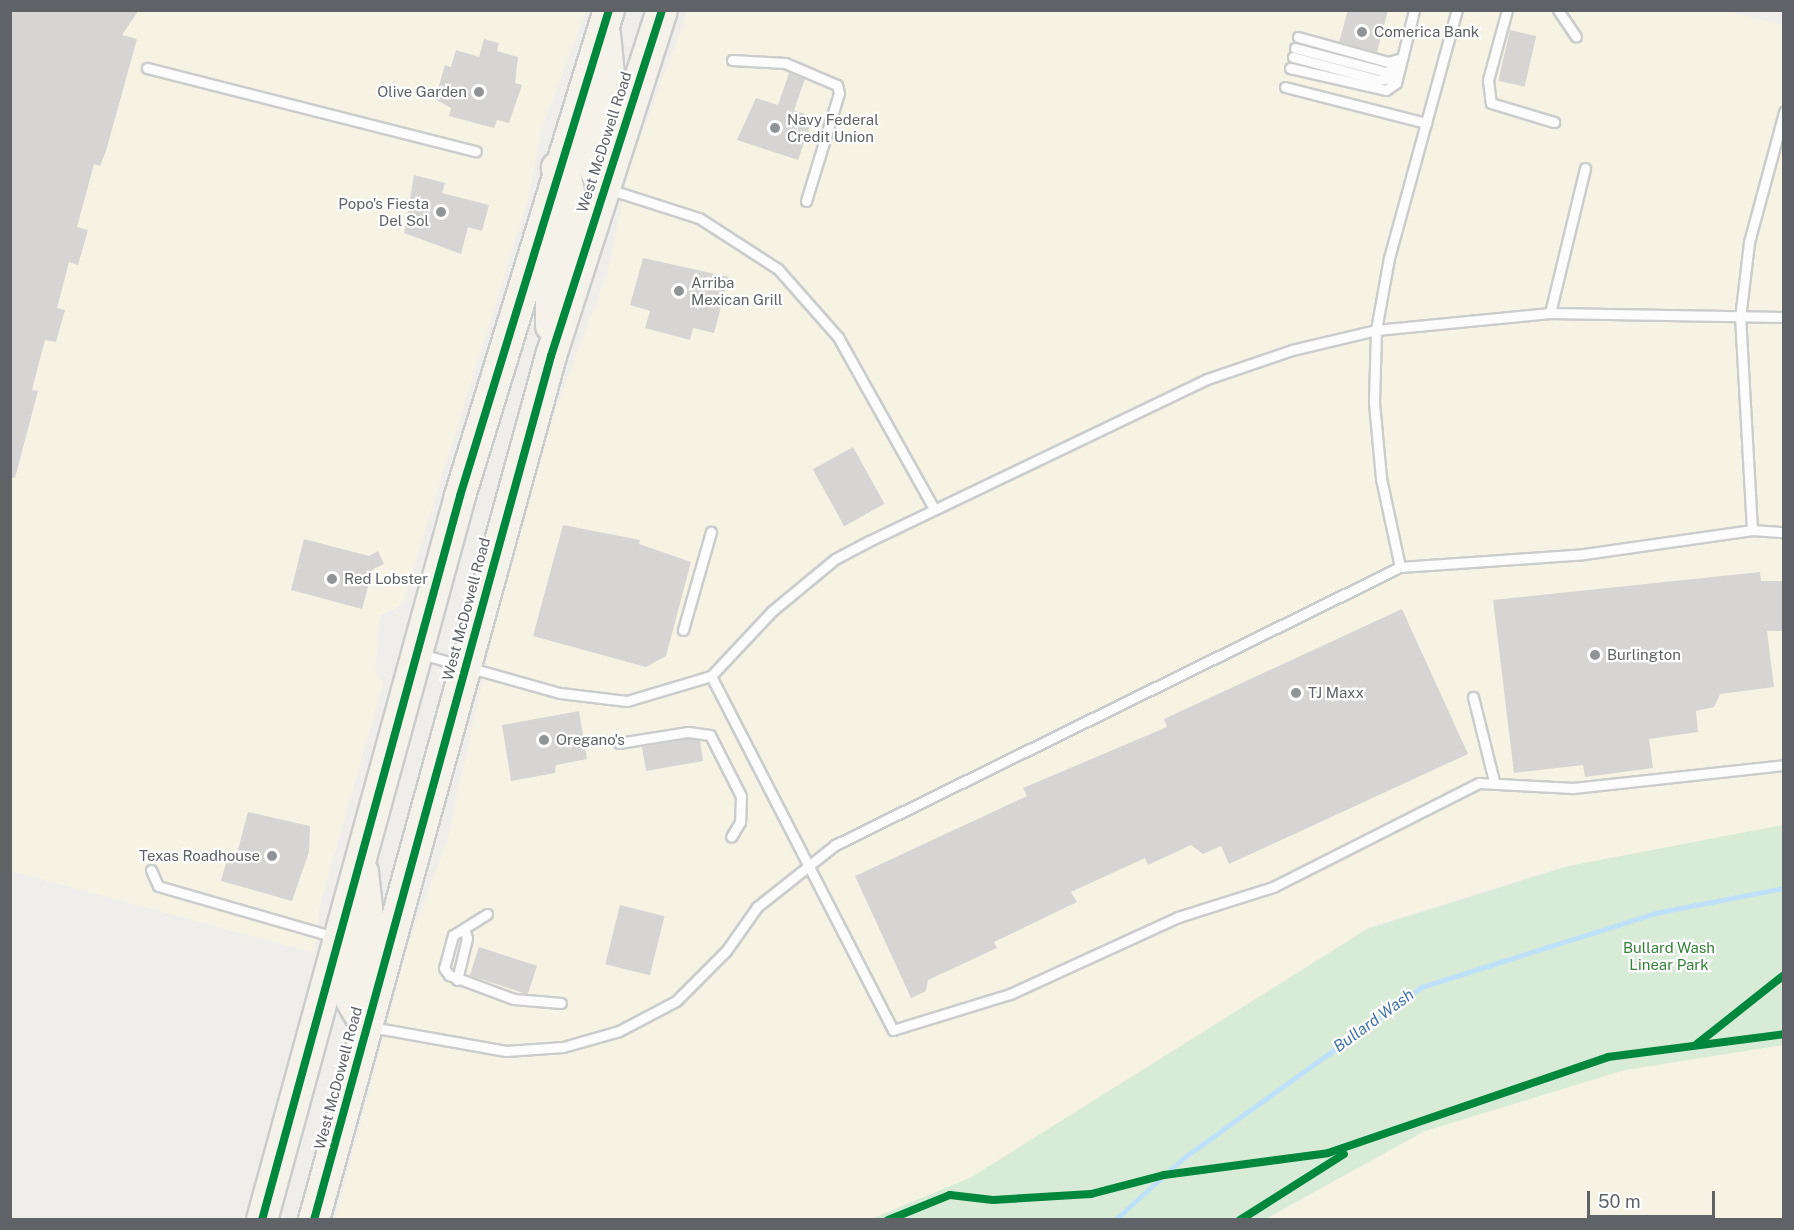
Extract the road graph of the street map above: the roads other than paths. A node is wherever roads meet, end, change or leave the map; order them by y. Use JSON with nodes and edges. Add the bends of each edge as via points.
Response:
{"nodes":[{"id":1,"x":662,"y":10,"type":"edge"},
{"id":2,"x":1414,"y":10,"type":"edge"},
{"id":3,"x":1457,"y":10,"type":"edge"},
{"id":4,"x":1508,"y":10,"type":"edge"},
{"id":5,"x":1558,"y":10,"type":"edge"},
{"id":6,"x":607,"y":18,"type":"edge"},
{"id":7,"x":1298,"y":37,"type":"dead end"},
{"id":8,"x":1576,"y":37,"type":"dead end"},
{"id":9,"x":1294,"y":52,"type":"dead end"},
{"id":10,"x":732,"y":60,"type":"dead end"},
{"id":11,"x":1400,"y":67,"type":"junction"},
{"id":12,"x":147,"y":68,"type":"dead end"},
{"id":13,"x":1290,"y":68,"type":"dead end"},
{"id":14,"x":1285,"y":87,"type":"dead end"},
{"id":15,"x":1784,"y":112,"type":"edge"},
{"id":16,"x":1554,"y":122,"type":"dead end"},
{"id":17,"x":1426,"y":123,"type":"junction"},
{"id":18,"x":476,"y":151,"type":"dead end"},
{"id":19,"x":557,"y":168,"type":"junction"},
{"id":20,"x":1585,"y":168,"type":"dead end"},
{"id":21,"x":603,"y":188,"type":"junction"},
{"id":22,"x":806,"y":201,"type":"dead end"},
{"id":23,"x":1550,"y":313,"type":"junction"},
{"id":24,"x":1784,"y":317,"type":"edge"},
{"id":25,"x":1740,"y":318,"type":"junction"},
{"id":26,"x":1376,"y":330,"type":"junction"},
{"id":27,"x":551,"y":356,"type":"junction"},
{"id":28,"x":934,"y":509,"type":"junction"},
{"id":29,"x":1752,"y":530,"type":"junction"},
{"id":30,"x":711,"y":532,"type":"dead end"},
{"id":31,"x":1784,"y":532,"type":"edge"},
{"id":32,"x":1400,"y":567,"type":"junction"},
{"id":33,"x":683,"y":630,"type":"dead end"},
{"id":34,"x":416,"y":652,"type":"junction"},
{"id":35,"x":464,"y":666,"type":"junction"},
{"id":36,"x":711,"y":676,"type":"junction"},
{"id":37,"x":1473,"y":697,"type":"dead end"},
{"id":38,"x":619,"y":743,"type":"dead end"},
{"id":39,"x":1784,"y":765,"type":"edge"},
{"id":40,"x":1494,"y":781,"type":"junction"},
{"id":41,"x":731,"y":837,"type":"dead end"},
{"id":42,"x":361,"y":854,"type":"junction"},
{"id":43,"x":806,"y":864,"type":"junction"},
{"id":44,"x":151,"y":870,"type":"dead end"},
{"id":45,"x":487,"y":914,"type":"dead end"},
{"id":46,"x":464,"y":929,"type":"junction"},
{"id":47,"x":339,"y":938,"type":"junction"},
{"id":48,"x":457,"y":980,"type":"junction"},
{"id":49,"x":561,"y":1003,"type":"dead end"},
{"id":50,"x":366,"y":1026,"type":"junction"},
{"id":51,"x":262,"y":1220,"type":"edge"},
{"id":52,"x":314,"y":1220,"type":"edge"}],
"edges":[{"from":1,"to":21,"type":"main road","name":"West McDowell Road"},
{"from":2,"to":11,"type":"lane"},
{"from":3,"to":17,"type":"lane"},
{"from":4,"to":16,"type":"lane","via":[[1488,80],[1491,103]]},
{"from":5,"to":8,"type":"lane"},
{"from":6,"to":19,"type":"main road"},
{"from":6,"to":21,"type":"main road","via":[[610,84],[590,159]]},
{"from":7,"to":11,"type":"lane"},
{"from":9,"to":11,"type":"lane","via":[[1386,72]]},
{"from":10,"to":22,"type":"lane","via":[[785,63],[837,84],[839,93]]},
{"from":11,"to":13,"type":"lane","via":[[1391,87],[1379,90]]},
{"from":12,"to":18,"type":"lane"},
{"from":14,"to":17,"type":"lane"},
{"from":15,"to":25,"type":"lane","via":[[1749,242]]},
{"from":17,"to":26,"type":"lane"},
{"from":19,"to":27,"type":"main road","via":[[565,175],[571,200],[551,273]]},
{"from":19,"to":34,"type":"main road"},
{"from":20,"to":23,"type":"lane"},
{"from":21,"to":27,"type":"main road","name":"West McDowell Road"},
{"from":21,"to":28,"type":"lane","via":[[699,218],[778,269],[838,337]]},
{"from":23,"to":25,"type":"lane"},
{"from":23,"to":26,"type":"lane"},
{"from":24,"to":25,"type":"lane"},
{"from":25,"to":29,"type":"lane"},
{"from":26,"to":28,"type":"lane","via":[[1207,379]]},
{"from":26,"to":32,"type":"lane","via":[[1374,402],[1381,478]]},
{"from":27,"to":35,"type":"main road","name":"West McDowell Road"},
{"from":28,"to":36,"type":"lane","via":[[835,559],[772,611]]},
{"from":29,"to":31,"type":"lane"},
{"from":29,"to":32,"type":"lane","via":[[1584,554]]},
{"from":30,"to":33,"type":"lane"},
{"from":32,"to":43,"type":"lane"},
{"from":34,"to":35,"type":"lane"},
{"from":34,"to":42,"type":"main road"},
{"from":35,"to":36,"type":"lane","via":[[560,693],[627,701]]},
{"from":35,"to":50,"type":"main road","name":"West McDowell Road"},
{"from":36,"to":43,"type":"lane"},
{"from":37,"to":40,"type":"lane"},
{"from":38,"to":41,"type":"lane","via":[[688,732],[710,735],[741,796],[740,822]]},
{"from":39,"to":40,"type":"lane","via":[[1573,788]]},
{"from":40,"to":43,"type":"lane","via":[[1479,783],[1273,887],[1178,917],[1010,994],[893,1030]]},
{"from":42,"to":47,"type":"main road"},
{"from":42,"to":50,"type":"main road","via":[[369,926],[351,1000]]},
{"from":43,"to":50,"type":"lane","via":[[757,907],[726,951],[676,1001],[620,1031],[563,1047],[506,1051]]},
{"from":44,"to":47,"type":"lane","via":[[158,886]]},
{"from":45,"to":46,"type":"lane"},
{"from":46,"to":48,"type":"lane","via":[[467,938]]},
{"from":46,"to":48,"type":"lane","via":[[453,935],[444,968]]},
{"from":47,"to":51,"type":"main road"},
{"from":48,"to":49,"type":"lane","via":[[531,1002]]},
{"from":50,"to":52,"type":"main road","name":"West McDowell Road"}]}
